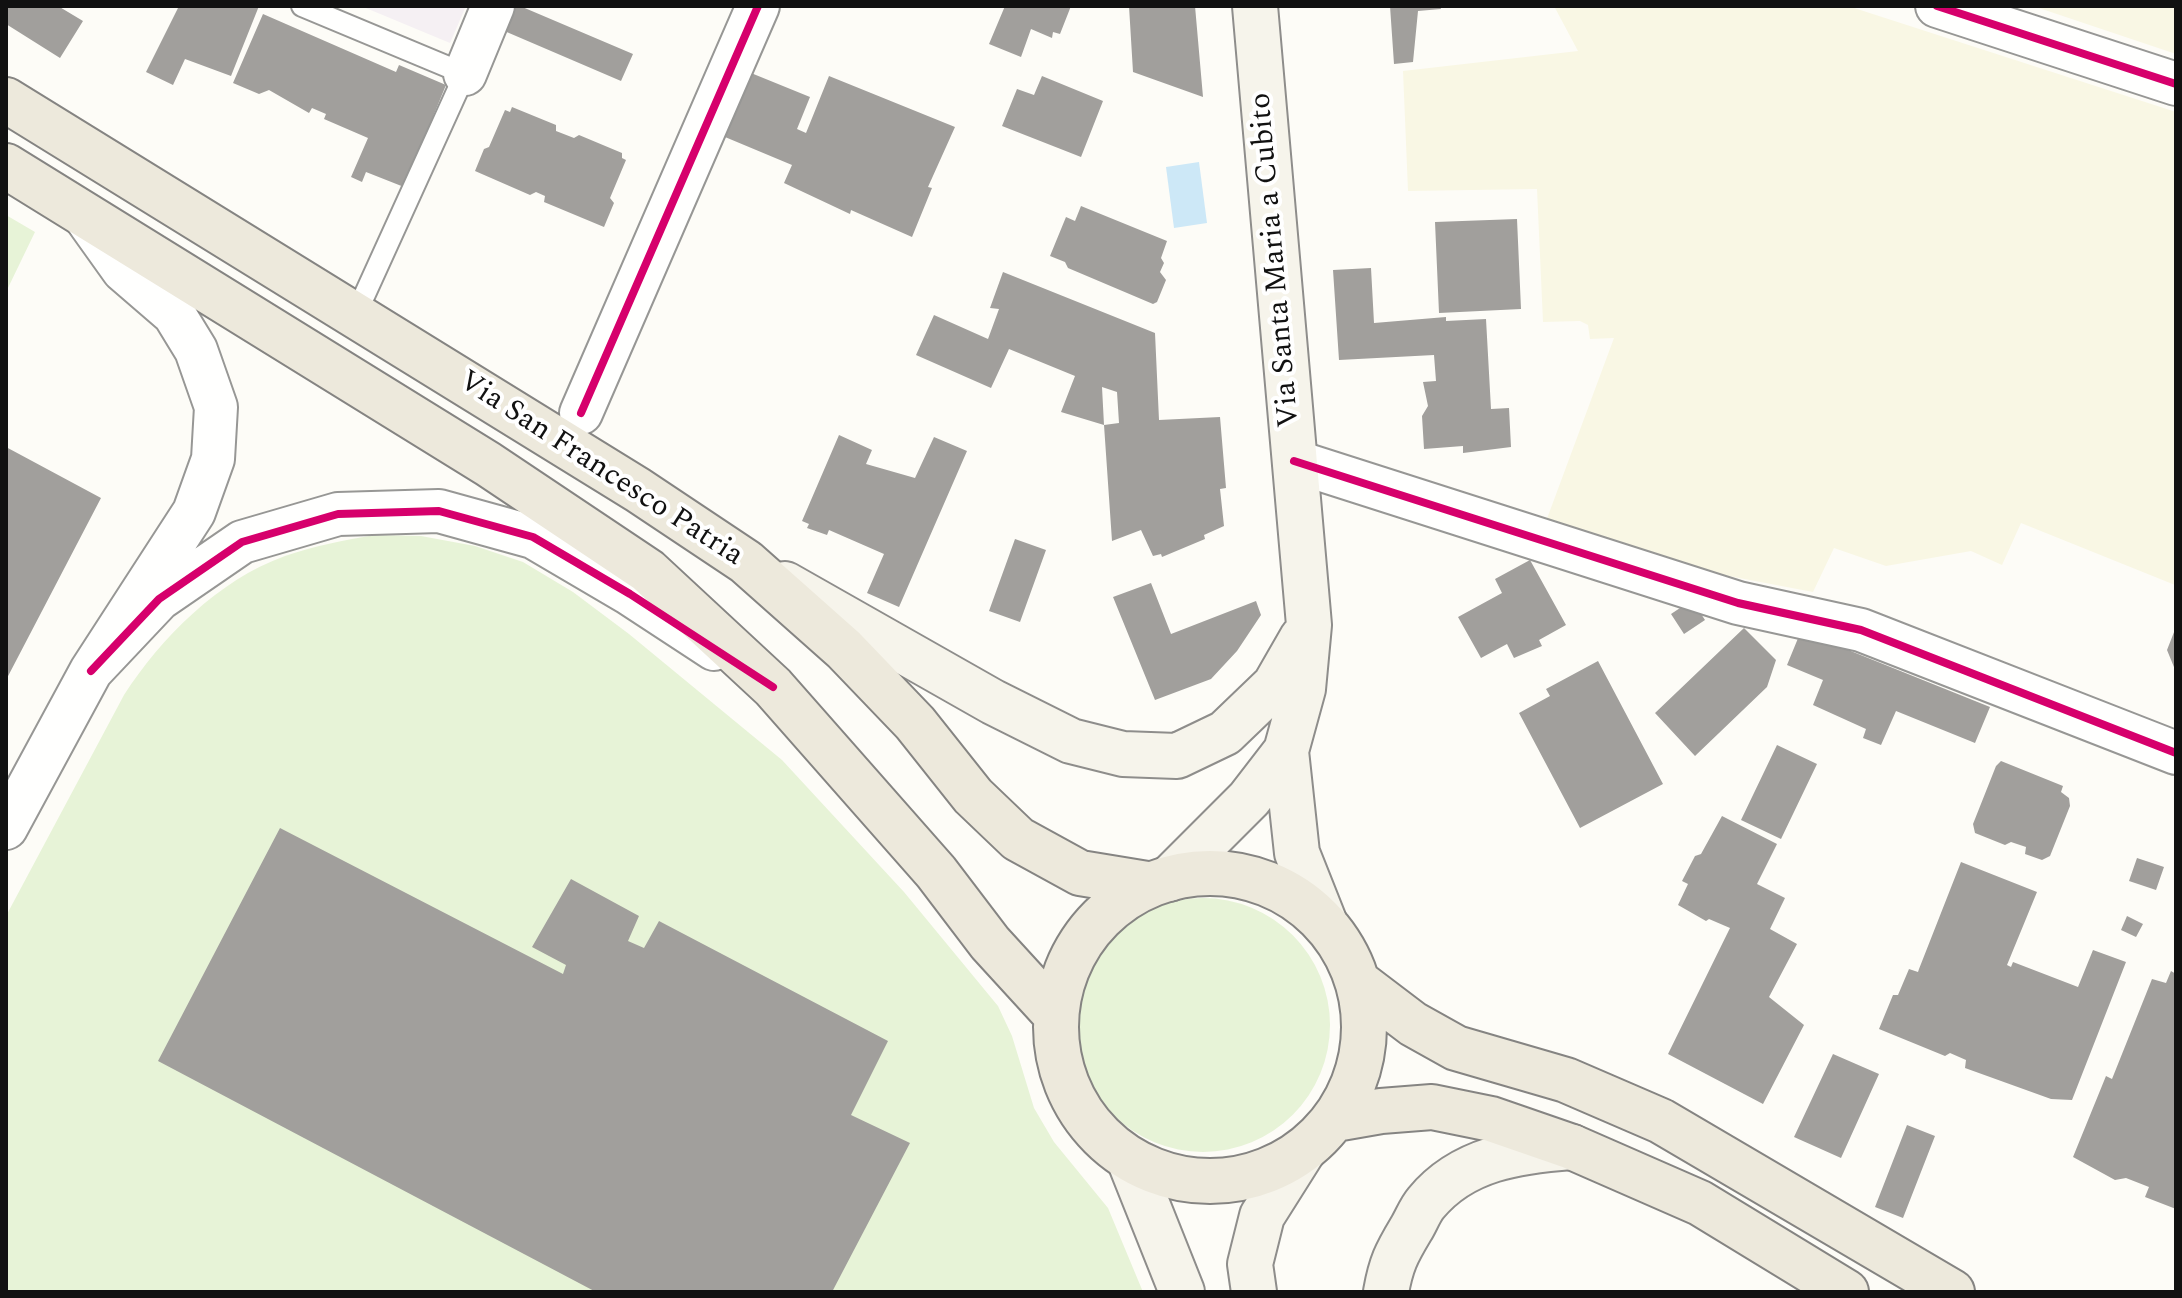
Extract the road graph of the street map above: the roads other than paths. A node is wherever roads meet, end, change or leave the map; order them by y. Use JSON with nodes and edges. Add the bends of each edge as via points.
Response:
{"nodes":[{"id":1,"x":302,"y":6,"type":"edge"},
{"id":2,"x":493,"y":6,"type":"edge"},
{"id":3,"x":758,"y":6,"type":"edge"},
{"id":4,"x":1255,"y":6,"type":"edge"},
{"id":5,"x":1937,"y":6,"type":"edge"},
{"id":6,"x":465,"y":74,"type":"junction"},
{"id":7,"x":2176,"y":84,"type":"edge"},
{"id":8,"x":6,"y":100,"type":"edge"},
{"id":9,"x":6,"y":166,"type":"edge"},
{"id":10,"x":82,"y":213,"type":"junction"},
{"id":11,"x":355,"y":316,"type":"junction"},
{"id":12,"x":581,"y":413,"type":"dead end"},
{"id":13,"x":1294,"y":461,"type":"junction"},
{"id":14,"x":746,"y":562,"type":"junction"},
{"id":15,"x":1309,"y":625,"type":"junction"},
{"id":16,"x":91,"y":671,"type":"junction"},
{"id":17,"x":773,"y":687,"type":"junction"},
{"id":18,"x":1286,"y":751,"type":"junction"},
{"id":19,"x":2176,"y":753,"type":"edge"},
{"id":20,"x":6,"y":828,"type":"edge"},
{"id":21,"x":1158,"y":881,"type":"junction"},
{"id":22,"x":1324,"y":921,"type":"junction"},
{"id":23,"x":1359,"y":983,"type":"junction"},
{"id":24,"x":1055,"y":1014,"type":"junction"},
{"id":25,"x":1335,"y":1119,"type":"junction"},
{"id":26,"x":1572,"y":1147,"type":"junction"},
{"id":27,"x":1303,"y":1151,"type":"junction"},
{"id":28,"x":1129,"y":1159,"type":"junction"},
{"id":29,"x":1182,"y":1292,"type":"edge"},
{"id":30,"x":1254,"y":1292,"type":"edge"},
{"id":31,"x":1386,"y":1292,"type":"edge"},
{"id":32,"x":1846,"y":1292,"type":"edge"},
{"id":33,"x":1952,"y":1292,"type":"edge"}],
"edges":[{"from":1,"to":6,"type":"lane"},
{"from":2,"to":6,"type":"street"},
{"from":3,"to":12,"type":"street"},
{"from":4,"to":13,"type":"main road","name":"Via Santa Maria a Cubito"},
{"from":5,"to":7,"type":"street"},
{"from":6,"to":11,"type":"lane"},
{"from":8,"to":11,"type":"main road","name":"Via San Francesco Patria"},
{"from":9,"to":10,"type":"main road","name":"Via San Francesco Patria"},
{"from":10,"to":16,"type":"street","via":[[123,270],[174,314],[196,350],[216,407],[213,459],[194,512]]},
{"from":10,"to":17,"type":"main road","name":"Via San Francesco Patria","via":[[488,464],[648,571]]},
{"from":11,"to":14,"type":"main road","name":"Via San Francesco Patria"},
{"from":13,"to":15,"type":"main road","name":"Via Santa Maria a Cubito"},
{"from":13,"to":19,"type":"street","via":[[1738,603],[1861,630]]},
{"from":14,"to":15,"type":"main road","via":[[993,702],[1071,741],[1123,754],[1177,756],[1225,733],[1275,685]]},
{"from":14,"to":21,"type":"main road","name":"Via San Francesco Patria","via":[[844,649],[915,723],[973,796],[1018,839],[1080,873]]},
{"from":15,"to":18,"type":"main road","name":"Via Santa Maria a Cubito","via":[[1303,689]]},
{"from":16,"to":17,"type":"street","via":[[159,599],[242,542],[338,514],[439,511],[533,537]]},
{"from":16,"to":20,"type":"street"},
{"from":17,"to":24,"type":"main road","name":"Via San Francesco Patria"},
{"from":18,"to":21,"type":"main road","name":"Via Santa Maria a Cubito","via":[[1249,799]]},
{"from":18,"to":22,"type":"main road","name":"Via Santa Maria a Cubito","via":[[1297,853]]},
{"from":21,"to":22,"type":"main road","via":[[1194,872],[1242,875],[1286,891]]},
{"from":21,"to":24,"type":"main road","via":[[1112,906],[1083,936],[1064,973]]},
{"from":22,"to":23,"type":"main road","via":[[1345,950]]},
{"from":23,"to":25,"type":"main road","via":[[1366,1030],[1357,1077]]},
{"from":23,"to":33,"type":"main road","via":[[1456,1048],[1566,1080],[1661,1121]]},
{"from":24,"to":28,"type":"main road","via":[[1057,1056],[1071,1097],[1096,1131]]},
{"from":25,"to":26,"type":"main road","via":[[1432,1107],[1491,1119]]},
{"from":25,"to":27,"type":"main road"},
{"from":26,"to":31,"type":"main road","via":[[1528,1150],[1456,1175],[1426,1203],[1391,1263]]},
{"from":26,"to":32,"type":"main road","via":[[1700,1203]]},
{"from":27,"to":28,"type":"main road","via":[[1262,1173],[1217,1181],[1171,1177]]},
{"from":27,"to":30,"type":"main road","via":[[1262,1216],[1250,1264]]},
{"from":28,"to":29,"type":"main road"}]}
